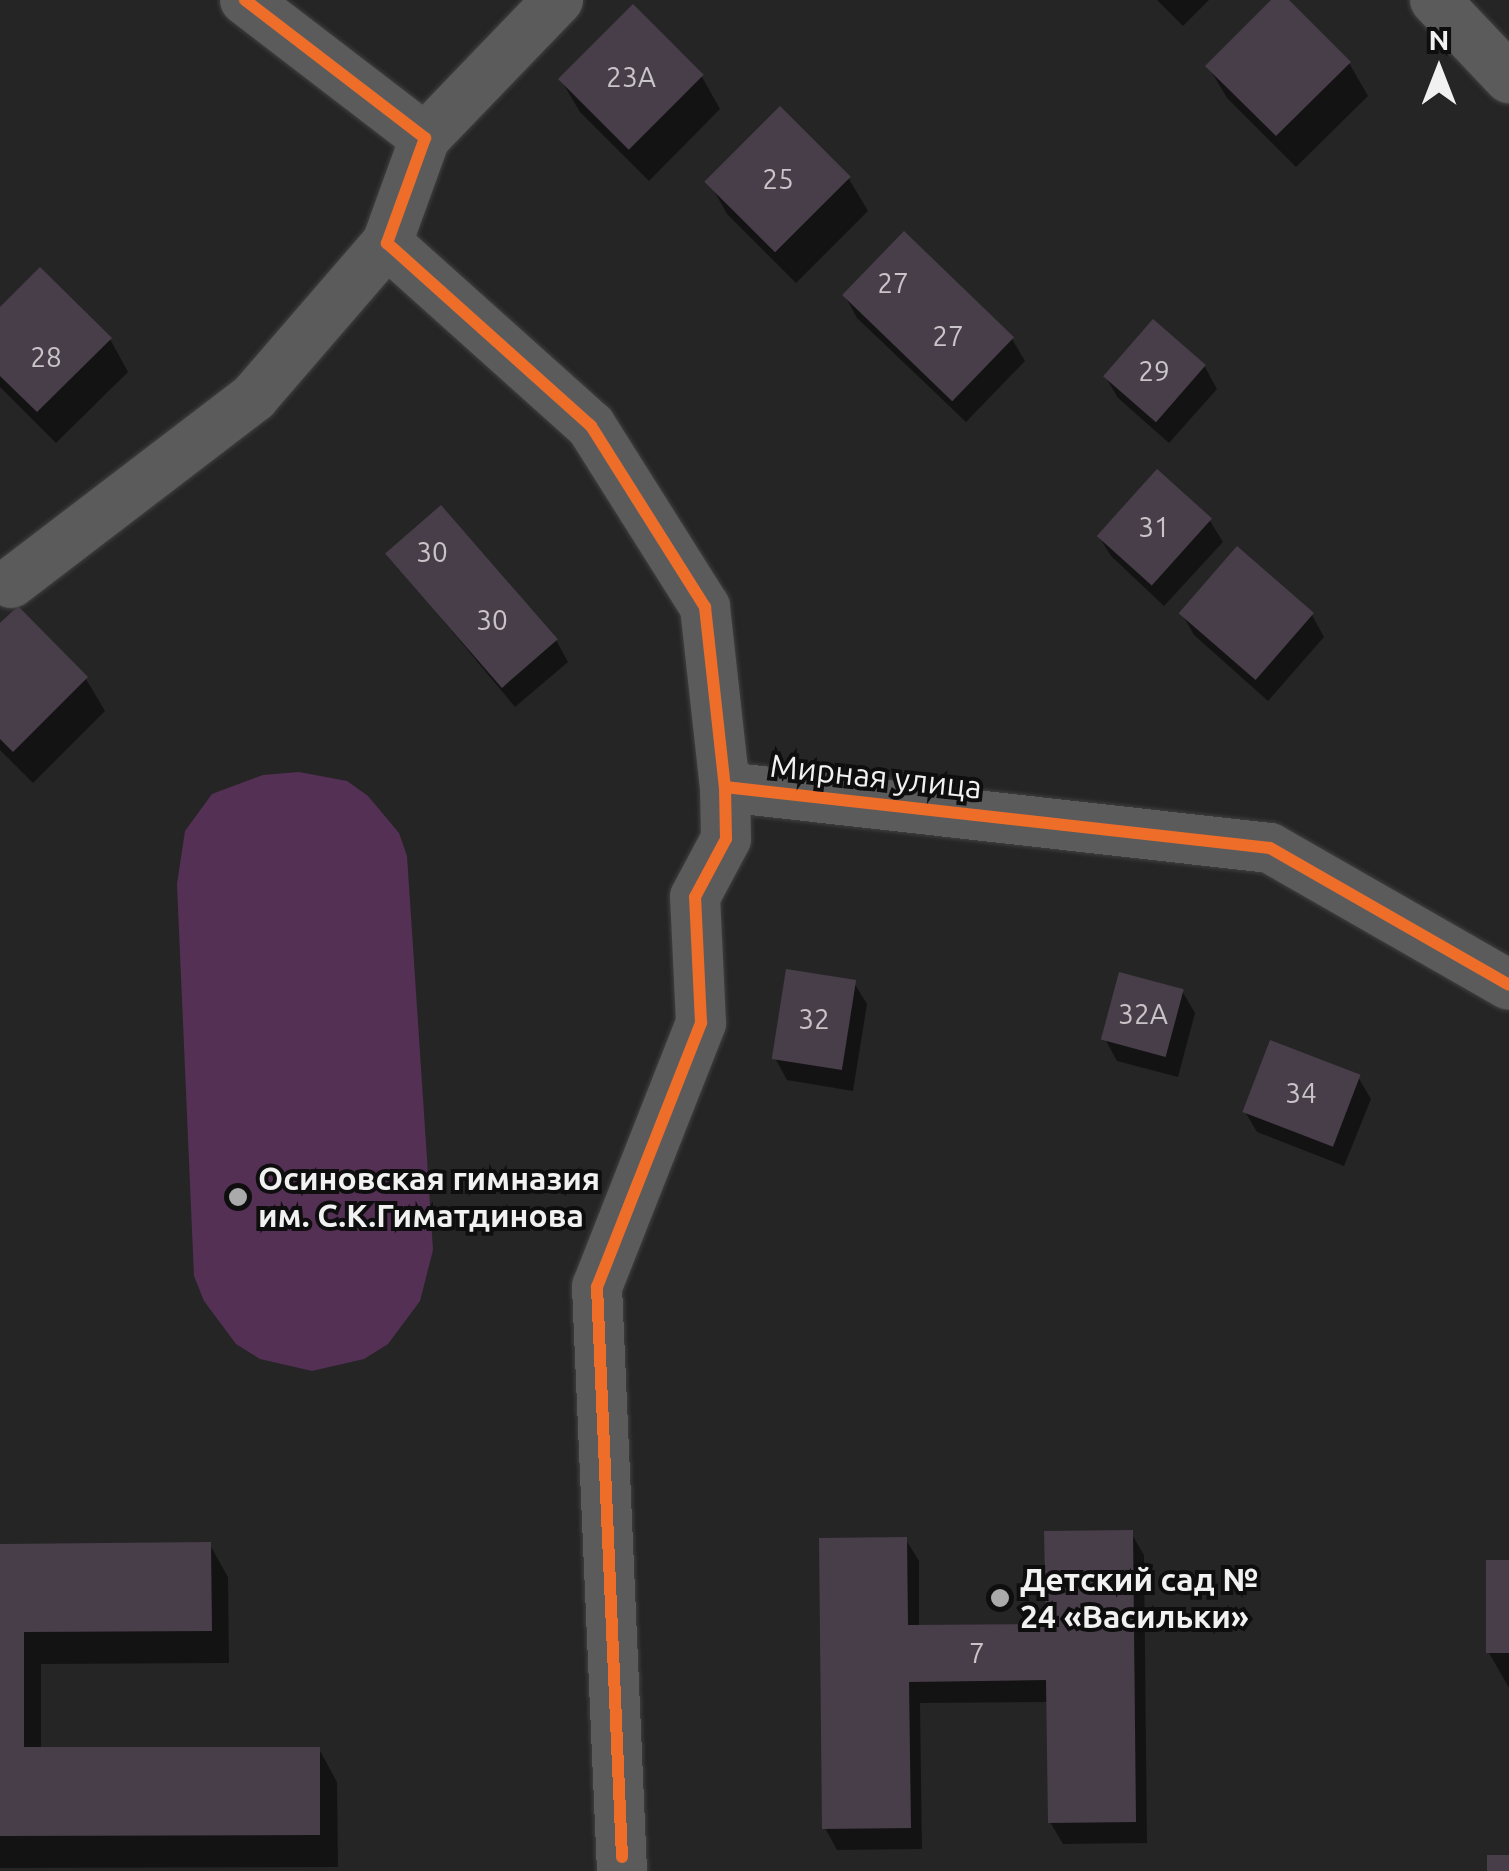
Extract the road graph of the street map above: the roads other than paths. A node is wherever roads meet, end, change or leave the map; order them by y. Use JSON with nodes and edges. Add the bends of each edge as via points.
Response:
{"nodes":[{"id":1,"x":245,"y":0,"type":"edge"},
{"id":2,"x":558,"y":0,"type":"edge"},
{"id":3,"x":1434,"y":0,"type":"edge"},
{"id":4,"x":1509,"y":78,"type":"edge"},
{"id":5,"x":424,"y":138,"type":"junction"},
{"id":6,"x":387,"y":244,"type":"junction"},
{"id":7,"x":11,"y":583,"type":"dead end"},
{"id":8,"x":725,"y":787,"type":"junction"},
{"id":9,"x":1509,"y":985,"type":"edge"},
{"id":10,"x":622,"y":1864,"type":"edge"}],
"edges":[{"from":1,"to":5,"type":"street"},
{"from":2,"to":5,"type":"street"},
{"from":3,"to":4,"type":"street"},
{"from":5,"to":6,"type":"street"},
{"from":6,"to":7,"type":"street","via":[[254,397]]},
{"from":6,"to":8,"type":"street","name":"Мирная улица","via":[[591,426],[705,607]]},
{"from":8,"to":9,"type":"street","name":"Мирная улица","via":[[1270,848]]},
{"from":8,"to":10,"type":"street","via":[[726,840],[695,897],[701,1022],[596,1287]]}]}
